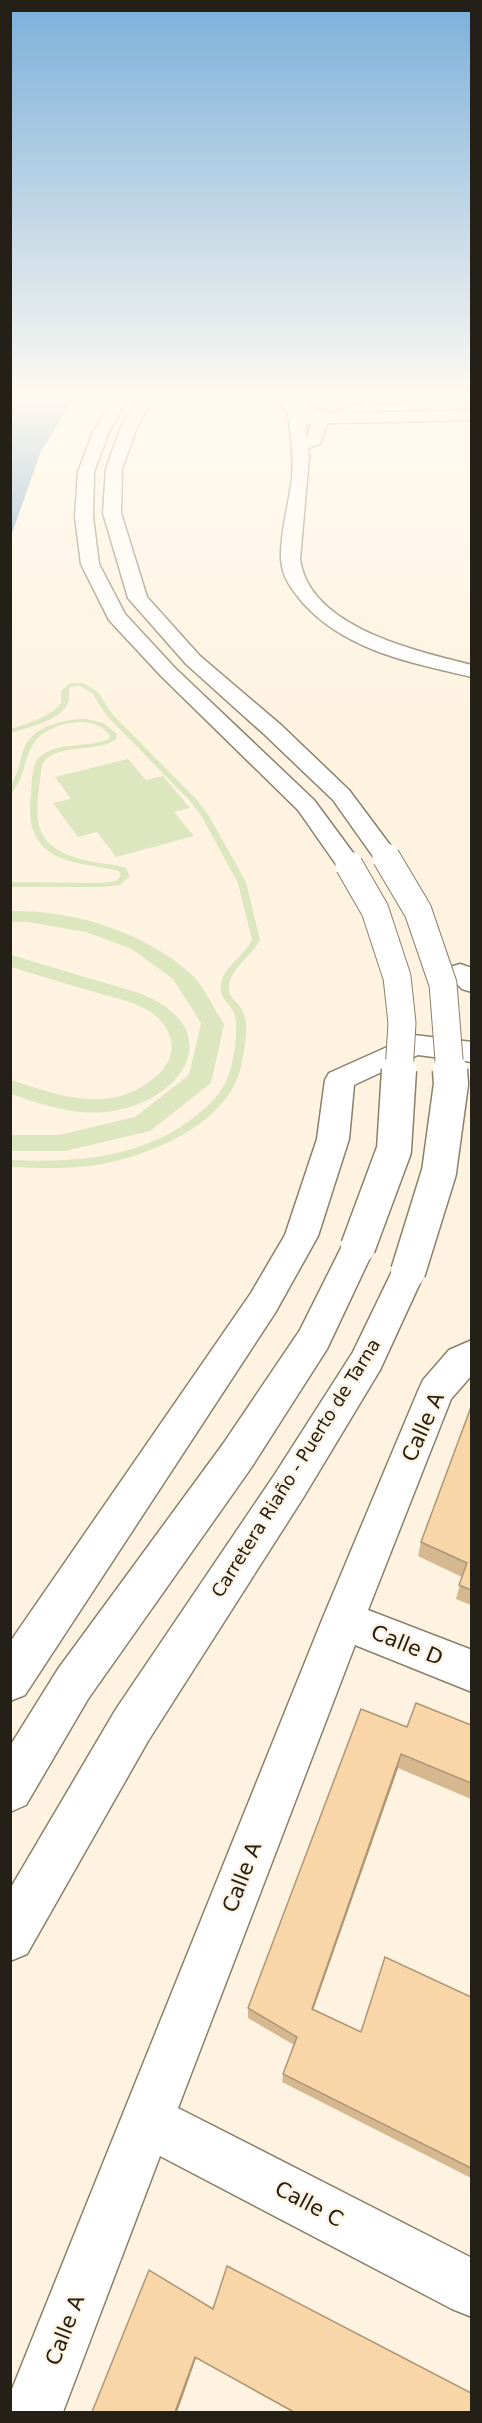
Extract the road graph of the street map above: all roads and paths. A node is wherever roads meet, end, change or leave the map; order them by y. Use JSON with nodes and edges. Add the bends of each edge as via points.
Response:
{"nodes":[{"id":1,"x":84,"y":508,"type":"edge"},
{"id":2,"x":112,"y":508,"type":"edge"},
{"id":3,"x":295,"y":508,"type":"edge"},
{"id":4,"x":471,"y":670,"type":"edge"},
{"id":5,"x":471,"y":1052,"type":"edge"},
{"id":6,"x":471,"y":1355,"type":"edge"},
{"id":7,"x":343,"y":1620,"type":"junction"},
{"id":8,"x":471,"y":1671,"type":"edge"},
{"id":9,"x":10,"y":1680,"type":"edge"},
{"id":10,"x":10,"y":1789,"type":"edge"},
{"id":11,"x":10,"y":1937,"type":"edge"},
{"id":12,"x":147,"y":2120,"type":"junction"},
{"id":13,"x":471,"y":2289,"type":"edge"},
{"id":14,"x":33,"y":2412,"type":"edge"}],
"edges":[{"from":1,"to":10,"type":"main road","bridge":true,"via":[[90,564],[116,616],[168,672],[306,805],[350,866],[375,910],[397,977],[402,1023],[393,1150],[358,1247],[314,1339],[237,1456],[74,1684]]},
{"from":2,"to":11,"type":"main road","name":"Carretera Riaño - Puerto de Tarna","bridge":true,"via":[[138,598],[192,660],[341,795],[386,857],[418,911],[443,984],[451,1084],[439,1172],[408,1272],[367,1360],[132,1725]]},
{"from":3,"to":4,"type":"main road","via":[[292,571],[318,611],[379,644]]},
{"from":5,"to":9,"type":"main road","via":[[414,1045],[340,1080],[333,1139],[301,1236],[262,1303]]},
{"from":6,"to":7,"type":"main road","name":"Calle A","via":[[436,1391]]},
{"from":7,"to":8,"type":"main road","name":"Calle D"},
{"from":7,"to":12,"type":"main road","name":"Calle A"},
{"from":12,"to":13,"type":"main road","name":"Calle C"},
{"from":12,"to":14,"type":"main road","name":"Calle A"}]}
